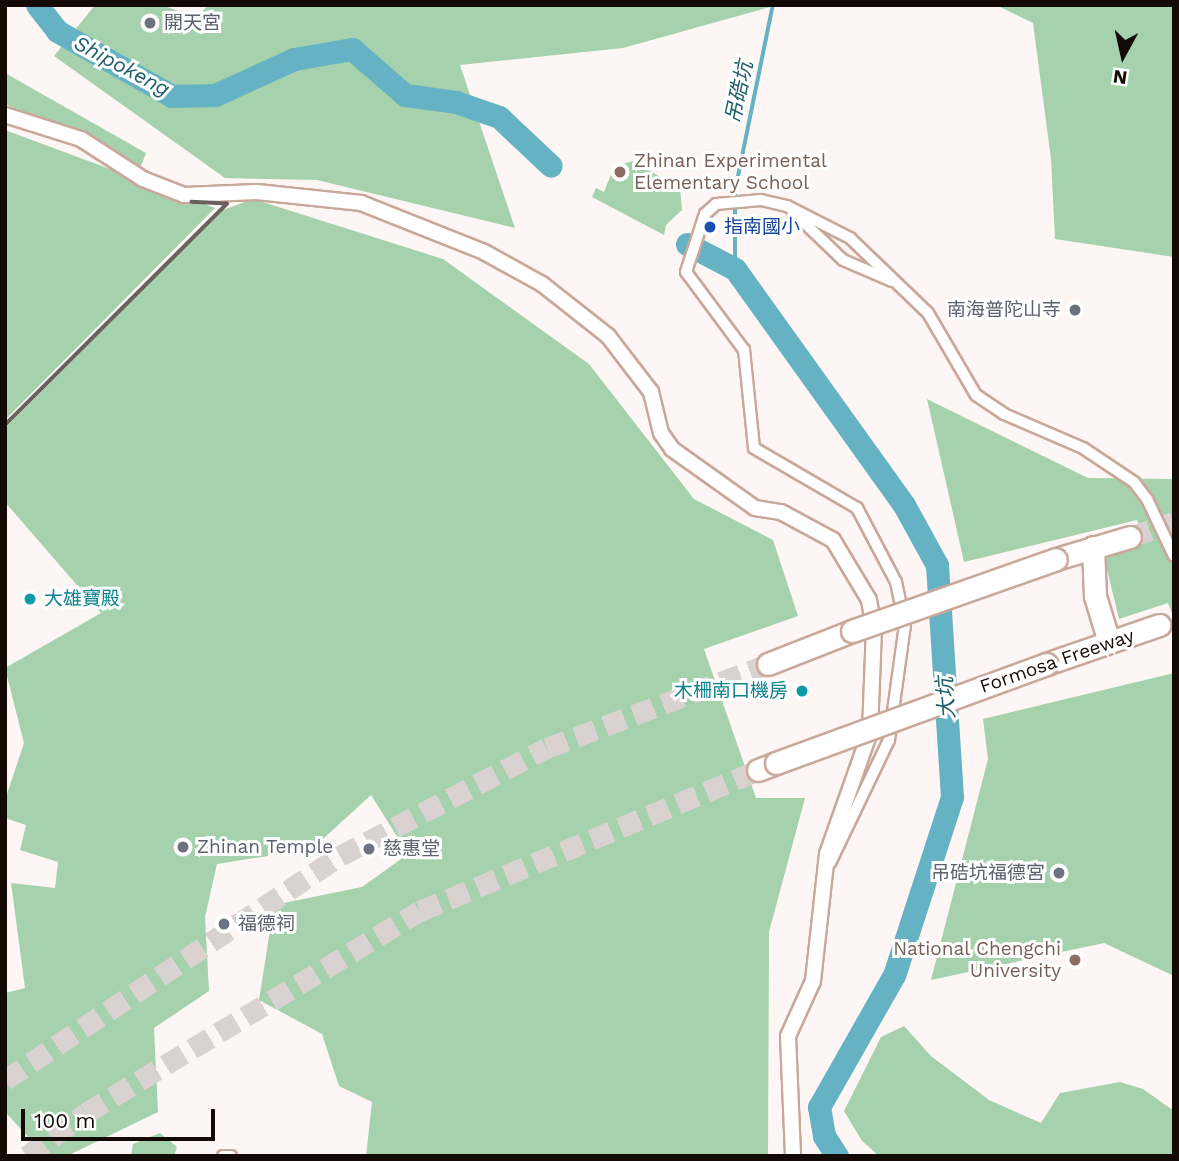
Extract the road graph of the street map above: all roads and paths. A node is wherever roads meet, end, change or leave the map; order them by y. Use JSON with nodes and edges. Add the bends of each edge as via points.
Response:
{"nodes":[{"id":1,"x":5,"y":115,"type":"edge"},
{"id":2,"x":787,"y":206,"type":"junction"},
{"id":3,"x":892,"y":281,"type":"junction"},
{"id":4,"x":1129,"y":537,"type":"tunnel mouth"},
{"id":5,"x":1093,"y":547,"type":"junction"},
{"id":6,"x":1174,"y":556,"type":"edge"},
{"id":7,"x":1159,"y":625,"type":"dead end"},
{"id":8,"x":1109,"y":642,"type":"junction"},
{"id":9,"x":768,"y":664,"type":"tunnel mouth"},
{"id":10,"x":767,"y":766,"type":"tunnel mouth"},
{"id":11,"x":823,"y":880,"type":"junction"},
{"id":12,"x":223,"y":1156,"type":"edge"},
{"id":13,"x":231,"y":1156,"type":"edge"},
{"id":14,"x":793,"y":1156,"type":"edge"}],
"edges":[{"from":1,"to":11,"type":"street","via":[[81,139],[143,179],[184,195],[257,192],[361,203],[484,252],[542,284],[608,336],[651,392],[661,433],[673,449],[755,508],[781,512],[833,540],[864,586],[874,628],[870,732],[835,827]]},
{"from":2,"to":3,"type":"street","via":[[850,238]]},
{"from":2,"to":3,"type":"street","via":[[843,260]]},
{"from":2,"to":11,"type":"street","via":[[740,200],[723,203],[705,214],[685,272],[744,351],[754,448],[857,508],[896,582],[905,624],[889,740]]},
{"from":3,"to":6,"type":"street","via":[[928,313],[976,395],[1004,414],[1083,448],[1134,482]]},
{"from":4,"to":5,"type":"highway"},
{"from":5,"to":8,"type":"highway","via":[[1095,596]]},
{"from":5,"to":9,"type":"highway","bridge":true},
{"from":7,"to":8,"type":"highway","name":"Formosa Freeway"},
{"from":8,"to":10,"type":"highway","name":"Formosa Freeway","bridge":true},
{"from":11,"to":14,"type":"street","via":[[813,981],[788,1036]]},
{"from":12,"to":13,"type":"street"}]}
